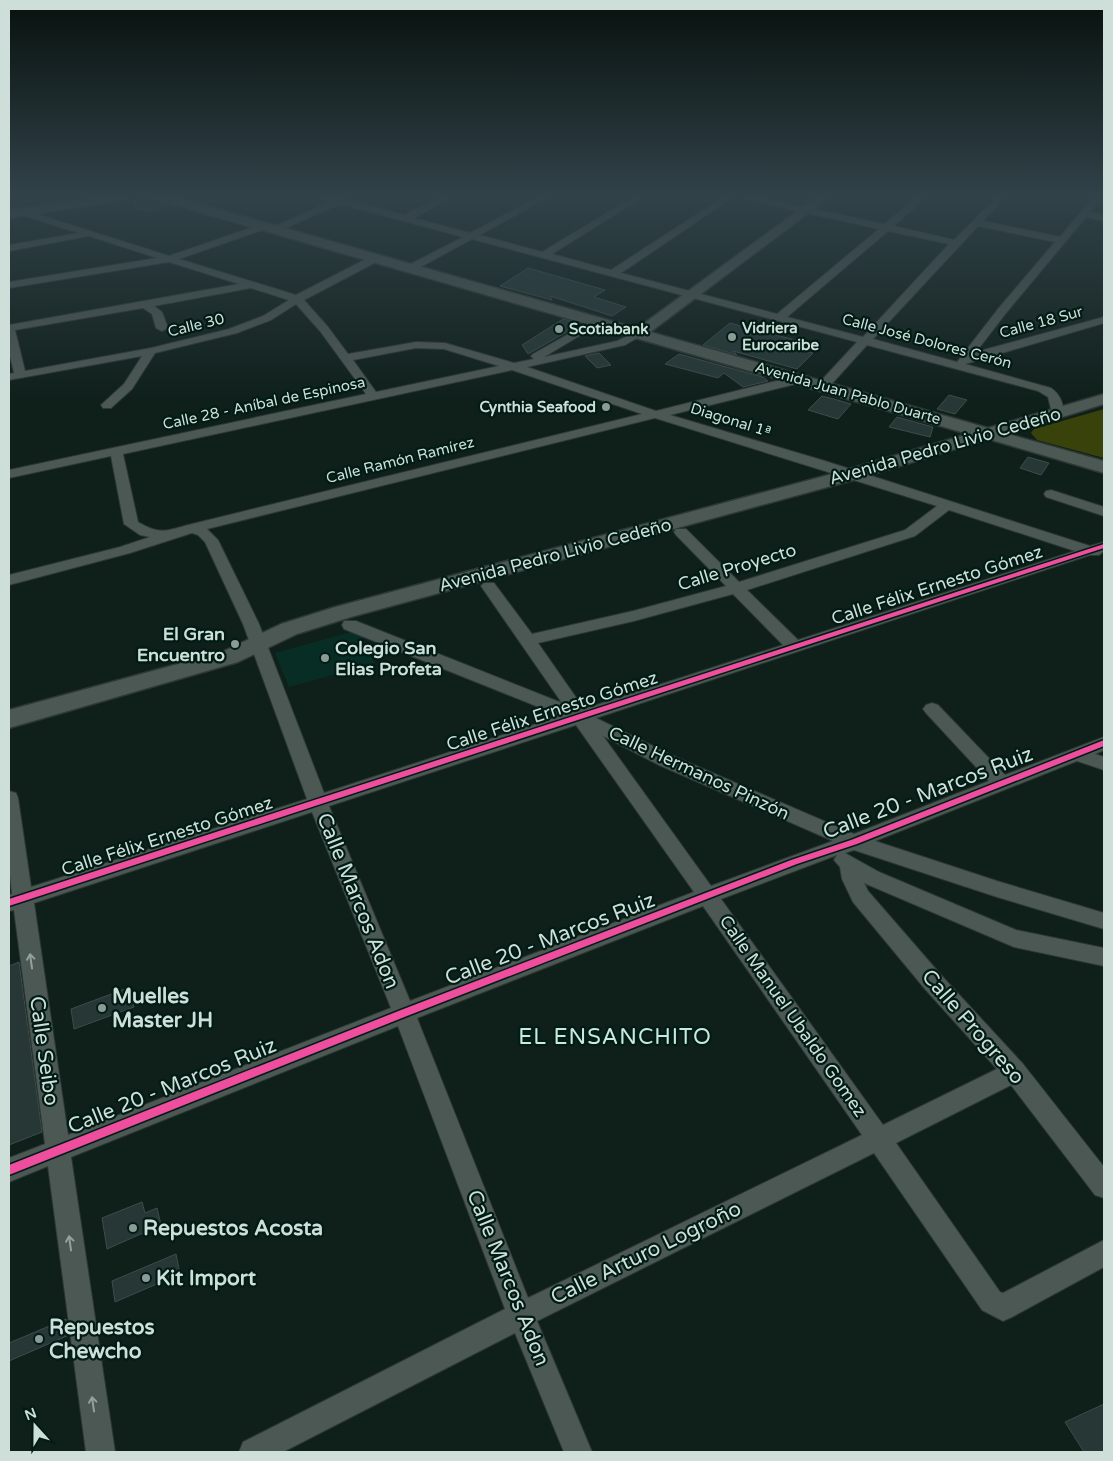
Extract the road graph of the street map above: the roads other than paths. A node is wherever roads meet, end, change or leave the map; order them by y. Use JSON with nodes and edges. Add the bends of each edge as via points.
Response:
{"nodes":[{"id":1,"x":137,"y":264,"type":"edge"},
{"id":2,"x":185,"y":264,"type":"edge"},
{"id":3,"x":364,"y":264,"type":"edge"},
{"id":4,"x":398,"y":264,"type":"edge"},
{"id":5,"x":418,"y":264,"type":"edge"},
{"id":6,"x":580,"y":264,"type":"edge"},
{"id":7,"x":627,"y":264,"type":"edge"},
{"id":8,"x":733,"y":264,"type":"edge"},
{"id":9,"x":842,"y":264,"type":"edge"},
{"id":10,"x":936,"y":264,"type":"edge"},
{"id":11,"x":1042,"y":264,"type":"edge"},
{"id":12,"x":411,"y":268,"type":"junction"},
{"id":13,"x":614,"y":273,"type":"junction"},
{"id":14,"x":9,"y":285,"type":"edge"},
{"id":15,"x":249,"y":285,"type":"junction"},
{"id":16,"x":693,"y":294,"type":"junction"},
{"id":17,"x":297,"y":299,"type":"junction"},
{"id":18,"x":145,"y":304,"type":"junction"},
{"id":19,"x":780,"y":317,"type":"junction"},
{"id":20,"x":1104,"y":320,"type":"edge"},
{"id":21,"x":597,"y":321,"type":"junction"},
{"id":22,"x":9,"y":328,"type":"edge"},
{"id":23,"x":162,"y":328,"type":"dead end"},
{"id":24,"x":640,"y":334,"type":"junction"},
{"id":25,"x":865,"y":340,"type":"junction"},
{"id":26,"x":151,"y":351,"type":"junction"},
{"id":27,"x":345,"y":358,"type":"junction"},
{"id":28,"x":962,"y":362,"type":"junction"},
{"id":29,"x":526,"y":363,"type":"junction"},
{"id":30,"x":511,"y":366,"type":"junction"},
{"id":31,"x":14,"y":376,"type":"edge"},
{"id":32,"x":800,"y":379,"type":"junction"},
{"id":33,"x":822,"y":386,"type":"junction"},
{"id":34,"x":373,"y":396,"type":"junction"},
{"id":35,"x":1104,"y":399,"type":"edge"},
{"id":36,"x":106,"y":405,"type":"dead end"},
{"id":37,"x":1057,"y":407,"type":"junction"},
{"id":38,"x":654,"y":414,"type":"junction"},
{"id":39,"x":989,"y":433,"type":"junction"},
{"id":40,"x":116,"y":451,"type":"junction"},
{"id":41,"x":1104,"y":467,"type":"edge"},
{"id":42,"x":9,"y":474,"type":"edge"},
{"id":43,"x":850,"y":475,"type":"junction"},
{"id":44,"x":1051,"y":494,"type":"dead end"},
{"id":45,"x":946,"y":506,"type":"junction"},
{"id":46,"x":1104,"y":512,"type":"edge"},
{"id":47,"x":192,"y":528,"type":"junction"},
{"id":48,"x":681,"y":532,"type":"dead end"},
{"id":49,"x":165,"y":536,"type":"junction"},
{"id":50,"x":1100,"y":551,"type":"edge"},
{"id":51,"x":9,"y":580,"type":"edge"},
{"id":52,"x":489,"y":586,"type":"dead end"},
{"id":53,"x":736,"y":588,"type":"junction"},
{"id":54,"x":350,"y":625,"type":"dead end"},
{"id":55,"x":529,"y":640,"type":"junction"},
{"id":56,"x":258,"y":645,"type":"junction"},
{"id":57,"x":795,"y":647,"type":"junction"},
{"id":58,"x":932,"y":709,"type":"dead end"},
{"id":59,"x":580,"y":717,"type":"junction"},
{"id":60,"x":9,"y":719,"type":"edge"},
{"id":61,"x":1104,"y":743,"type":"edge"},
{"id":62,"x":1078,"y":754,"type":"junction"},
{"id":63,"x":1104,"y":764,"type":"edge"},
{"id":64,"x":1002,"y":783,"type":"junction"},
{"id":65,"x":9,"y":798,"type":"edge"},
{"id":66,"x":318,"y":803,"type":"junction"},
{"id":67,"x":854,"y":842,"type":"junction"},
{"id":68,"x":829,"y":850,"type":"junction"},
{"id":69,"x":850,"y":864,"type":"junction"},
{"id":70,"x":708,"y":896,"type":"junction"},
{"id":71,"x":16,"y":901,"type":"edge"},
{"id":72,"x":1104,"y":921,"type":"edge"},
{"id":73,"x":1104,"y":957,"type":"edge"},
{"id":74,"x":404,"y":1013,"type":"junction"},
{"id":75,"x":1014,"y":1072,"type":"junction"},
{"id":76,"x":879,"y":1138,"type":"junction"},
{"id":77,"x":58,"y":1151,"type":"junction"},
{"id":78,"x":9,"y":1170,"type":"edge"},
{"id":79,"x":1104,"y":1186,"type":"edge"},
{"id":80,"x":1104,"y":1254,"type":"edge"},
{"id":81,"x":521,"y":1315,"type":"junction"},
{"id":82,"x":100,"y":1452,"type":"edge"},
{"id":83,"x":253,"y":1452,"type":"edge"},
{"id":84,"x":578,"y":1452,"type":"edge"}],
"edges":[{"from":1,"to":14,"type":"street"},
{"from":2,"to":15,"type":"street"},
{"from":3,"to":17,"type":"street","name":"Calle 30"},
{"from":4,"to":12,"type":"main road","name":"Avenida Juan Pablo Duarte"},
{"from":5,"to":12,"type":"street"},
{"from":6,"to":13,"type":"street","name":"Calle José Dolores Cerón"},
{"from":7,"to":13,"type":"street"},
{"from":8,"to":16,"type":"street"},
{"from":9,"to":19,"type":"street"},
{"from":10,"to":25,"type":"street"},
{"from":11,"to":28,"type":"street"},
{"from":12,"to":21,"type":"main road","name":"Avenida Juan Pablo Duarte"},
{"from":13,"to":16,"type":"street","name":"Calle José Dolores Cerón"},
{"from":15,"to":17,"type":"street"},
{"from":15,"to":18,"type":"street"},
{"from":16,"to":19,"type":"street","name":"Calle José Dolores Cerón"},
{"from":16,"to":24,"type":"street"},
{"from":17,"to":26,"type":"street","name":"Calle 30","via":[[246,327]]},
{"from":17,"to":27,"type":"street"},
{"from":18,"to":22,"type":"street"},
{"from":18,"to":23,"type":"street","via":[[157,312]]},
{"from":19,"to":25,"type":"street","name":"Calle José Dolores Cerón"},
{"from":20,"to":28,"type":"street","name":"Calle 18 Sur"},
{"from":21,"to":24,"type":"main road","name":"Avenida Juan Pablo Duarte"},
{"from":21,"to":29,"type":"street","name":"Calle 28 - Aníbal de Espinosa"},
{"from":22,"to":31,"type":"street"},
{"from":24,"to":29,"type":"street","name":"Calle 28 - Aníbal de Espinosa","via":[[608,346]]},
{"from":24,"to":32,"type":"main road","name":"Avenida Juan Pablo Duarte"},
{"from":25,"to":28,"type":"street","name":"Calle José Dolores Cerón"},
{"from":25,"to":33,"type":"street"},
{"from":26,"to":31,"type":"street","name":"Calle 30"},
{"from":26,"to":36,"type":"street","via":[[128,386]]},
{"from":27,"to":30,"type":"street","name":"Diagonal 1ª","via":[[430,345],[444,346]]},
{"from":27,"to":34,"type":"street"},
{"from":28,"to":37,"type":"street","name":"Calle José Dolores Cerón","via":[[1042,388],[1052,393]]},
{"from":29,"to":30,"type":"street","name":"Calle 28 - Aníbal de Espinosa"},
{"from":30,"to":34,"type":"street","name":"Calle 28 - Aníbal de Espinosa"},
{"from":30,"to":38,"type":"street","name":"Diagonal 1ª"},
{"from":32,"to":33,"type":"main road","name":"Avenida Juan Pablo Duarte"},
{"from":32,"to":38,"type":"street","name":"Calle Ramón Ramírez"},
{"from":33,"to":39,"type":"main road","name":"Avenida Juan Pablo Duarte"},
{"from":34,"to":40,"type":"street","name":"Calle 28 - Aníbal de Espinosa"},
{"from":35,"to":37,"type":"main road","name":"Avenida Pedro Livio Cedeño"},
{"from":37,"to":39,"type":"main road","name":"Avenida Pedro Livio Cedeño"},
{"from":38,"to":43,"type":"street","name":"Diagonal 1ª"},
{"from":38,"to":47,"type":"street","name":"Calle Ramón Ramírez"},
{"from":39,"to":41,"type":"main road","name":"Avenida Juan Pablo Duarte"},
{"from":39,"to":43,"type":"main road","name":"Avenida Pedro Livio Cedeño"},
{"from":40,"to":42,"type":"street","name":"Calle 28 - Aníbal de Espinosa"},
{"from":40,"to":49,"type":"street","via":[[131,524],[145,532]]},
{"from":43,"to":45,"type":"street","name":"Diagonal 1ª"},
{"from":43,"to":56,"type":"main road","name":"Avenida Pedro Livio Cedeño","via":[[343,612],[290,629]]},
{"from":44,"to":46,"type":"street"},
{"from":45,"to":50,"type":"street","name":"Diagonal 1ª"},
{"from":45,"to":53,"type":"street","name":"Calle Proyecto","via":[[910,533]]},
{"from":47,"to":49,"type":"street","name":"Calle Ramón Ramírez"},
{"from":47,"to":56,"type":"street","name":"Calle Marcos Adon","via":[[211,540]]},
{"from":48,"to":53,"type":"street"},
{"from":49,"to":51,"type":"street","name":"Calle Ramón Ramírez","via":[[125,550]]},
{"from":50,"to":57,"type":"street","name":"Calle Félix Ernesto Gómez"},
{"from":52,"to":55,"type":"street","name":"Calle Manuel Ubaldo Gomez"},
{"from":53,"to":55,"type":"street","name":"Calle Proyecto"},
{"from":53,"to":57,"type":"street"},
{"from":54,"to":59,"type":"street","name":"Calle Hermanos Pinzón"},
{"from":55,"to":59,"type":"street","name":"Calle Manuel Ubaldo Gomez"},
{"from":56,"to":60,"type":"main road","name":"Avenida Pedro Livio Cedeño","via":[[223,659]]},
{"from":56,"to":66,"type":"street","name":"Calle Marcos Adon"},
{"from":57,"to":59,"type":"street","name":"Calle Félix Ernesto Gómez"},
{"from":58,"to":64,"type":"street"},
{"from":59,"to":66,"type":"street","name":"Calle Félix Ernesto Gómez"},
{"from":59,"to":67,"type":"street","name":"Calle Hermanos Pinzón","via":[[665,760]]},
{"from":59,"to":70,"type":"street","name":"Calle Manuel Ubaldo Gomez"},
{"from":61,"to":62,"type":"street","name":"Calle 20 - Marcos Ruiz"},
{"from":62,"to":63,"type":"street"},
{"from":62,"to":64,"type":"street","name":"Calle 20 - Marcos Ruiz"},
{"from":64,"to":67,"type":"street","name":"Calle 20 - Marcos Ruiz"},
{"from":65,"to":71,"type":"street","name":"Calle Seibo"},
{"from":66,"to":71,"type":"street","name":"Calle Félix Ernesto Gómez"},
{"from":66,"to":74,"type":"street","name":"Calle Marcos Adon"},
{"from":67,"to":68,"type":"street","name":"Calle 20 - Marcos Ruiz"},
{"from":67,"to":72,"type":"street","name":"Calle Hermanos Pinzón"},
{"from":68,"to":69,"type":"street"},
{"from":68,"to":70,"type":"street","name":"Calle 20 - Marcos Ruiz"},
{"from":69,"to":73,"type":"street","via":[[897,889],[1014,938]]},
{"from":69,"to":75,"type":"street","name":"Calle Progreso","via":[[852,880],[860,896]]},
{"from":70,"to":74,"type":"street","name":"Calle 20 - Marcos Ruiz"},
{"from":70,"to":76,"type":"street","name":"Calle Manuel Ubaldo Gomez"},
{"from":77,"to":71,"type":"street","name":"Calle Seibo","one_way":true},
{"from":74,"to":77,"type":"street","name":"Calle 20 - Marcos Ruiz"},
{"from":74,"to":81,"type":"street","name":"Calle Marcos Adon"},
{"from":75,"to":76,"type":"street","name":"Calle Arturo Logroño"},
{"from":75,"to":79,"type":"street","name":"Calle Progreso"},
{"from":76,"to":80,"type":"street","name":"Calle Manuel Ubaldo Gomez","via":[[991,1301],[1003,1308]]},
{"from":76,"to":81,"type":"street","name":"Calle Arturo Logroño"},
{"from":77,"to":78,"type":"street","name":"Calle 20 - Marcos Ruiz"},
{"from":82,"to":77,"type":"street","name":"Calle Seibo","one_way":true},
{"from":81,"to":83,"type":"street","name":"Calle Arturo Logroño"},
{"from":81,"to":84,"type":"street","name":"Calle Marcos Adon"}]}
